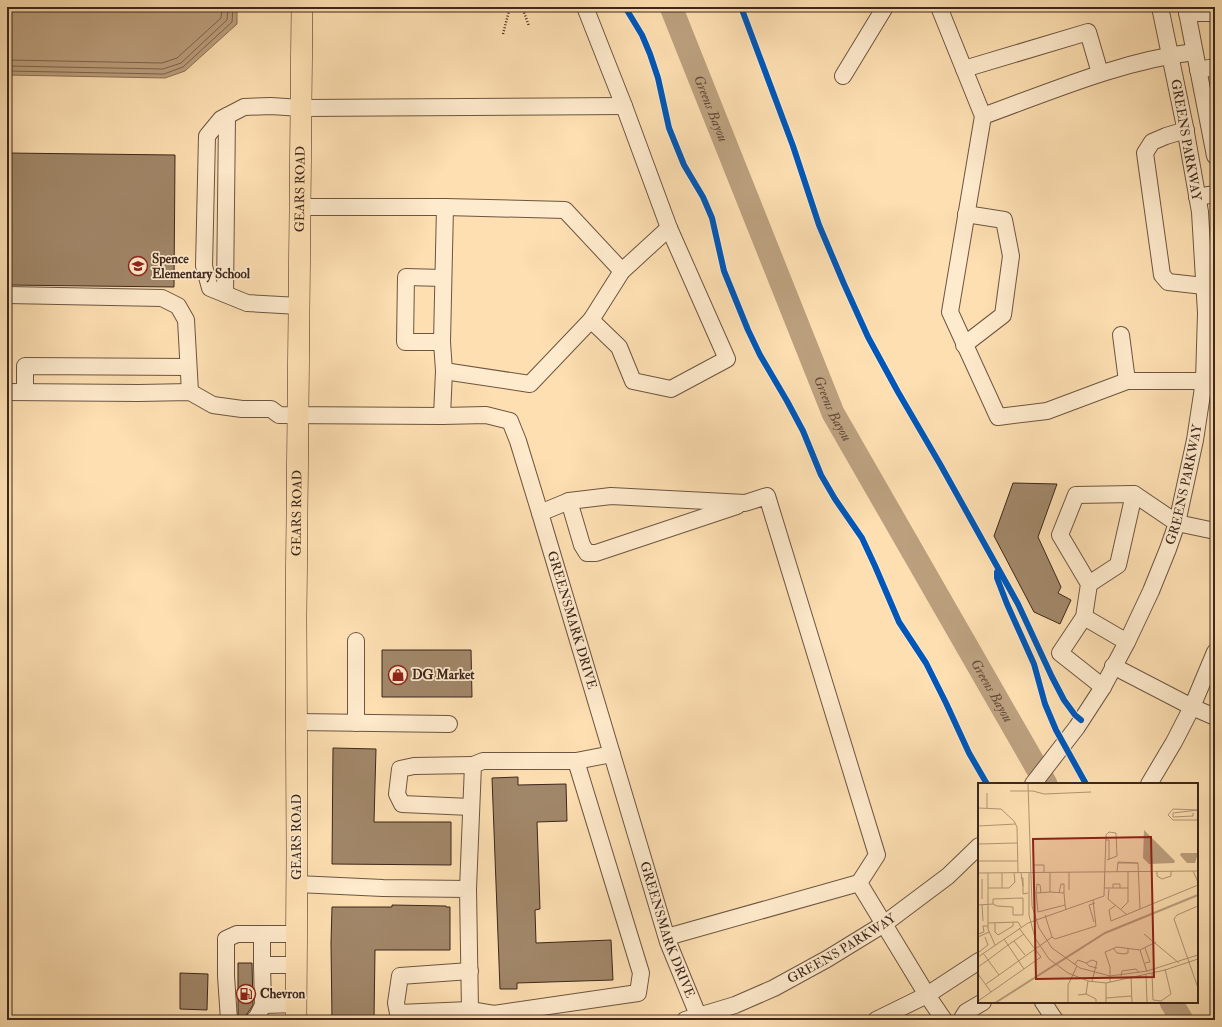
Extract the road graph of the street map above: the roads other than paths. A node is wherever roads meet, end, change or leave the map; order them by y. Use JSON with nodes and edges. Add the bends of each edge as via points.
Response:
{"nodes":[{"id":1,"x":302,"y":7,"type":"edge"},
{"id":2,"x":585,"y":7,"type":"edge"},
{"id":3,"x":885,"y":7,"type":"edge"},
{"id":4,"x":939,"y":7,"type":"edge"},
{"id":5,"x":1160,"y":7,"type":"edge"},
{"id":6,"x":1186,"y":10,"type":"edge"},
{"id":7,"x":1214,"y":13,"type":"edge"},
{"id":8,"x":1194,"y":52,"type":"junction"},
{"id":9,"x":1170,"y":55,"type":"junction"},
{"id":10,"x":1215,"y":67,"type":"edge"},
{"id":11,"x":964,"y":69,"type":"junction"},
{"id":12,"x":1198,"y":70,"type":"junction"},
{"id":13,"x":1100,"y":73,"type":"junction"},
{"id":14,"x":843,"y":76,"type":"dead end"},
{"id":15,"x":624,"y":106,"type":"junction"},
{"id":16,"x":301,"y":108,"type":"junction"},
{"id":17,"x":983,"y":116,"type":"junction"},
{"id":18,"x":1186,"y":130,"type":"junction"},
{"id":19,"x":1215,"y":156,"type":"edge"},
{"id":20,"x":1215,"y":194,"type":"edge"},
{"id":21,"x":1197,"y":197,"type":"junction"},
{"id":22,"x":300,"y":207,"type":"junction"},
{"id":23,"x":444,"y":207,"type":"junction"},
{"id":24,"x":966,"y":214,"type":"junction"},
{"id":25,"x":669,"y":228,"type":"junction"},
{"id":26,"x":622,"y":271,"type":"junction"},
{"id":27,"x":443,"y":278,"type":"junction"},
{"id":28,"x":1204,"y":286,"type":"junction"},
{"id":29,"x":7,"y":295,"type":"edge"},
{"id":30,"x":299,"y":306,"type":"junction"},
{"id":31,"x":591,"y":320,"type":"junction"},
{"id":32,"x":1121,"y":335,"type":"dead end"},
{"id":33,"x":442,"y":342,"type":"junction"},
{"id":34,"x":964,"y":345,"type":"junction"},
{"id":35,"x":188,"y":367,"type":"junction"},
{"id":36,"x":444,"y":371,"type":"junction"},
{"id":37,"x":1127,"y":381,"type":"junction"},
{"id":38,"x":1210,"y":381,"type":"edge"},
{"id":39,"x":7,"y":392,"type":"edge"},
{"id":40,"x":25,"y":392,"type":"junction"},
{"id":41,"x":190,"y":392,"type":"junction"},
{"id":42,"x":298,"y":415,"type":"junction"},
{"id":43,"x":442,"y":416,"type":"junction"},
{"id":44,"x":1134,"y":494,"type":"junction"},
{"id":45,"x":569,"y":502,"type":"junction"},
{"id":46,"x":745,"y":503,"type":"junction"},
{"id":47,"x":540,"y":513,"type":"junction"},
{"id":48,"x":1177,"y":523,"type":"junction"},
{"id":49,"x":1215,"y":530,"type":"edge"},
{"id":50,"x":1089,"y":584,"type":"junction"},
{"id":51,"x":1084,"y":617,"type":"junction"},
{"id":52,"x":356,"y":641,"type":"dead end"},
{"id":53,"x":1127,"y":642,"type":"junction"},
{"id":54,"x":1215,"y":652,"type":"edge"},
{"id":55,"x":1113,"y":666,"type":"junction"},
{"id":56,"x":1103,"y":687,"type":"junction"},
{"id":57,"x":1192,"y":707,"type":"junction"},
{"id":58,"x":1215,"y":717,"type":"edge"},
{"id":59,"x":297,"y":722,"type":"junction"},
{"id":60,"x":356,"y":723,"type":"junction"},
{"id":61,"x":449,"y":724,"type":"dead end"},
{"id":62,"x":612,"y":754,"type":"junction"},
{"id":63,"x":576,"y":761,"type":"junction"},
{"id":64,"x":473,"y":765,"type":"junction"},
{"id":65,"x":1034,"y":783,"type":"edge"},
{"id":66,"x":1150,"y":783,"type":"edge"},
{"id":67,"x":471,"y":807,"type":"junction"},
{"id":68,"x":978,"y":847,"type":"edge"},
{"id":69,"x":859,"y":882,"type":"junction"},
{"id":70,"x":297,"y":884,"type":"junction"},
{"id":71,"x":468,"y":889,"type":"junction"},
{"id":72,"x":884,"y":924,"type":"junction"},
{"id":73,"x":262,"y":934,"type":"junction"},
{"id":74,"x":297,"y":934,"type":"junction"},
{"id":75,"x":666,"y":937,"type":"junction"},
{"id":76,"x":978,"y":962,"type":"edge"},
{"id":77,"x":262,"y":965,"type":"junction"},
{"id":78,"x":296,"y":965,"type":"junction"},
{"id":79,"x":470,"y":971,"type":"junction"},
{"id":80,"x":927,"y":995,"type":"junction"},
{"id":81,"x":981,"y":1003,"type":"edge"},
{"id":82,"x":1044,"y":1003,"type":"edge"},
{"id":83,"x":263,"y":1005,"type":"junction"},
{"id":84,"x":470,"y":1010,"type":"junction"},
{"id":85,"x":296,"y":1012,"type":"edge"},
{"id":86,"x":694,"y":1019,"type":"edge"},
{"id":87,"x":229,"y":1020,"type":"edge"},
{"id":88,"x":254,"y":1020,"type":"edge"},
{"id":89,"x":876,"y":1020,"type":"edge"},
{"id":90,"x":944,"y":1020,"type":"edge"},
{"id":91,"x":961,"y":1020,"type":"edge"},
{"id":92,"x":1055,"y":1020,"type":"edge"}],
"edges":[{"from":1,"to":16,"type":"main road","name":"GEARS ROAD"},
{"from":2,"to":15,"type":"street"},
{"from":3,"to":14,"type":"street"},
{"from":4,"to":11,"type":"street"},
{"from":5,"to":9,"type":"street","name":"GREENS PARKWAY"},
{"from":6,"to":7,"type":"street"},
{"from":6,"to":8,"type":"street","name":"GREENS PARKWAY"},
{"from":8,"to":9,"type":"street"},
{"from":8,"to":12,"type":"street","name":"GREENS PARKWAY"},
{"from":9,"to":13,"type":"street"},
{"from":9,"to":18,"type":"street","name":"GREENS PARKWAY"},
{"from":10,"to":12,"type":"street"},
{"from":11,"to":13,"type":"street","via":[[1088,32]]},
{"from":11,"to":17,"type":"street"},
{"from":12,"to":19,"type":"street","name":"GREENS PARKWAY"},
{"from":13,"to":17,"type":"street"},
{"from":15,"to":16,"type":"street"},
{"from":15,"to":25,"type":"street"},
{"from":16,"to":22,"type":"main road","name":"GEARS ROAD"},
{"from":16,"to":30,"type":"street","via":[[244,107],[222,119],[207,136],[204,258],[210,288],[247,303]]},
{"from":17,"to":24,"type":"street"},
{"from":18,"to":21,"type":"street","name":"GREENS PARKWAY"},
{"from":18,"to":28,"type":"street","via":[[1152,142],[1145,153],[1162,275],[1168,282]]},
{"from":20,"to":21,"type":"street"},
{"from":21,"to":28,"type":"street","name":"GREENS PARKWAY"},
{"from":22,"to":23,"type":"street"},
{"from":22,"to":30,"type":"main road","name":"GEARS ROAD"},
{"from":23,"to":26,"type":"street","via":[[565,210]]},
{"from":23,"to":27,"type":"street"},
{"from":24,"to":34,"type":"street","via":[[950,312]]},
{"from":24,"to":34,"type":"street","via":[[1004,220],[1011,256],[1003,315]]},
{"from":25,"to":26,"type":"street"},
{"from":25,"to":31,"type":"street","via":[[727,359],[671,389],[633,381],[619,347]]},
{"from":26,"to":31,"type":"street"},
{"from":27,"to":33,"type":"street"},
{"from":27,"to":33,"type":"street","via":[[406,277],[405,320],[405,342]]},
{"from":28,"to":38,"type":"street","name":"GREENS PARKWAY"},
{"from":29,"to":35,"type":"street","via":[[162,298],[178,306],[186,320]]},
{"from":30,"to":42,"type":"main road","name":"GEARS ROAD"},
{"from":31,"to":36,"type":"street","via":[[530,384]]},
{"from":32,"to":37,"type":"street"},
{"from":33,"to":36,"type":"street"},
{"from":34,"to":37,"type":"street","via":[[998,417],[1047,412]]},
{"from":35,"to":40,"type":"street","via":[[25,366]]},
{"from":35,"to":41,"type":"street"},
{"from":36,"to":43,"type":"street"},
{"from":37,"to":38,"type":"street"},
{"from":38,"to":48,"type":"street","name":"GREENS PARKWAY"},
{"from":39,"to":40,"type":"street"},
{"from":40,"to":41,"type":"street"},
{"from":41,"to":42,"type":"street","name":"GREENSMARK DRIVE","via":[[213,405],[271,409],[278,415]]},
{"from":42,"to":43,"type":"street","name":"GREENSMARK DRIVE"},
{"from":42,"to":59,"type":"main road","name":"GEARS ROAD"},
{"from":43,"to":47,"type":"street","name":"GREENSMARK DRIVE","via":[[486,415],[510,422]]},
{"from":44,"to":48,"type":"street"},
{"from":44,"to":50,"type":"street","via":[[1118,565]]},
{"from":44,"to":50,"type":"street","via":[[1076,495],[1060,535]]},
{"from":45,"to":46,"type":"street","via":[[611,496]]},
{"from":45,"to":46,"type":"street","via":[[582,545],[587,553],[596,553]]},
{"from":45,"to":47,"type":"street"},
{"from":46,"to":69,"type":"street","via":[[767,496],[877,855]]},
{"from":47,"to":62,"type":"street","name":"GREENSMARK DRIVE"},
{"from":48,"to":49,"type":"street"},
{"from":48,"to":53,"type":"street","name":"GREENS PARKWAY","via":[[1151,592]]},
{"from":50,"to":51,"type":"street"},
{"from":51,"to":53,"type":"street"},
{"from":51,"to":56,"type":"street","via":[[1060,653]]},
{"from":52,"to":60,"type":"street"},
{"from":53,"to":55,"type":"street","name":"GREENS PARKWAY"},
{"from":54,"to":57,"type":"street"},
{"from":55,"to":56,"type":"street","name":"GREENS PARKWAY"},
{"from":55,"to":57,"type":"street"},
{"from":56,"to":65,"type":"street","name":"GREENS PARKWAY","via":[[1077,727]]},
{"from":57,"to":58,"type":"street"},
{"from":57,"to":66,"type":"street"},
{"from":59,"to":60,"type":"street"},
{"from":59,"to":70,"type":"main road","name":"GEARS ROAD"},
{"from":60,"to":61,"type":"street"},
{"from":62,"to":63,"type":"street"},
{"from":62,"to":75,"type":"street","name":"GREENSMARK DRIVE"},
{"from":63,"to":64,"type":"street","via":[[483,761]]},
{"from":63,"to":84,"type":"street","via":[[641,973],[638,992],[494,1014]]},
{"from":64,"to":67,"type":"street"},
{"from":64,"to":67,"type":"street","via":[[414,766],[400,769],[397,794],[402,804]]},
{"from":67,"to":71,"type":"street"},
{"from":68,"to":72,"type":"street","name":"GREENS PARKWAY","via":[[948,876]]},
{"from":69,"to":72,"type":"street"},
{"from":69,"to":75,"type":"street"},
{"from":70,"to":71,"type":"street"},
{"from":70,"to":74,"type":"main road","name":"GEARS ROAD"},
{"from":71,"to":79,"type":"street"},
{"from":72,"to":80,"type":"street"},
{"from":72,"to":86,"type":"street","name":"GREENS PARKWAY","via":[[774,988]]},
{"from":73,"to":74,"type":"street"},
{"from":73,"to":77,"type":"street"},
{"from":73,"to":87,"type":"street","via":[[237,934],[226,939]]},
{"from":74,"to":78,"type":"main road","name":"GEARS ROAD"},
{"from":75,"to":86,"type":"street","name":"GREENSMARK DRIVE"},
{"from":76,"to":80,"type":"street"},
{"from":77,"to":78,"type":"street"},
{"from":77,"to":83,"type":"street"},
{"from":78,"to":85,"type":"main road","name":"GEARS ROAD"},
{"from":79,"to":84,"type":"street"},
{"from":79,"to":84,"type":"street","via":[[400,976],[396,1004],[398,1013]]},
{"from":80,"to":89,"type":"street"},
{"from":80,"to":90,"type":"street"},
{"from":81,"to":91,"type":"street","via":[[966,1012]]},
{"from":82,"to":92,"type":"street"},
{"from":83,"to":85,"type":"street"},
{"from":83,"to":88,"type":"street"}]}
